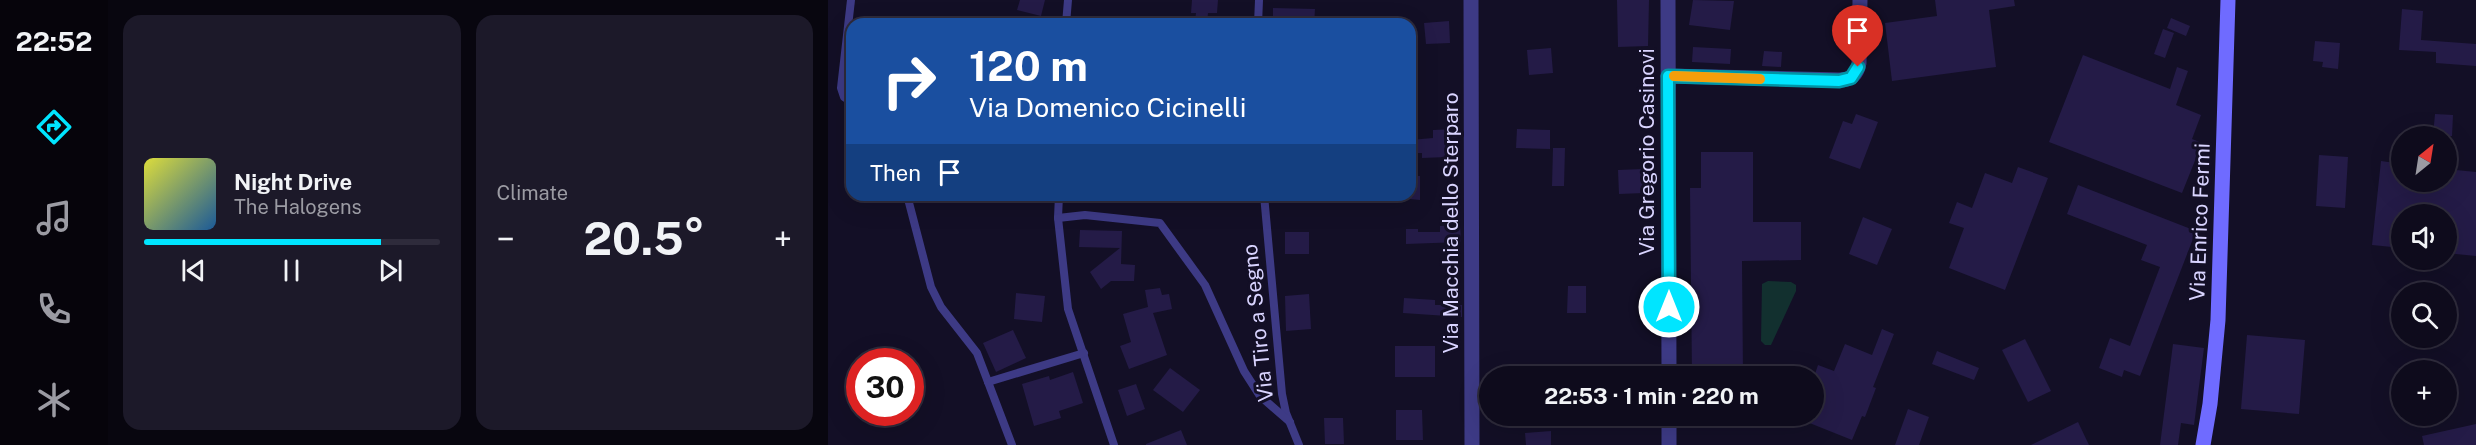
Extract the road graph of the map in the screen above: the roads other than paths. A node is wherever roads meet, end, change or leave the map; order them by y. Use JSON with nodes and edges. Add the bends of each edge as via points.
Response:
{"nodes":[{"id":1,"x":851,"y":0,"type":"edge"},
{"id":2,"x":1068,"y":0,"type":"edge"},
{"id":3,"x":1259,"y":0,"type":"edge"},
{"id":4,"x":1471,"y":0,"type":"edge"},
{"id":5,"x":1668,"y":0,"type":"edge"},
{"id":6,"x":1860,"y":0,"type":"edge"},
{"id":7,"x":2228,"y":0,"type":"edge"},
{"id":8,"x":849,"y":18,"type":"edge"},
{"id":9,"x":1066,"y":18,"type":"edge"},
{"id":10,"x":1258,"y":18,"type":"edge"},
{"id":11,"x":846,"y":44,"type":"edge"},
{"id":12,"x":1668,"y":76,"type":"junction"},
{"id":13,"x":846,"y":98,"type":"edge"},
{"id":14,"x":908,"y":201,"type":"edge"},
{"id":15,"x":1059,"y":201,"type":"edge"},
{"id":16,"x":1265,"y":201,"type":"edge"},
{"id":17,"x":1058,"y":219,"type":"junction"},
{"id":18,"x":1084,"y":353,"type":"junction"},
{"id":19,"x":1669,"y":366,"type":"edge"},
{"id":20,"x":988,"y":382,"type":"junction"},
{"id":21,"x":1290,"y":422,"type":"junction"},
{"id":22,"x":1669,"y":426,"type":"edge"},
{"id":23,"x":1012,"y":445,"type":"edge"},
{"id":24,"x":1114,"y":445,"type":"edge"},
{"id":25,"x":1299,"y":445,"type":"edge"},
{"id":26,"x":1472,"y":445,"type":"edge"},
{"id":27,"x":1669,"y":445,"type":"edge"},
{"id":28,"x":2203,"y":445,"type":"edge"}],
"edges":[{"from":1,"to":8,"type":"lane"},
{"from":2,"to":9,"type":"lane"},
{"from":3,"to":10,"type":"lane"},
{"from":4,"to":26,"type":"street","name":"Via Macchia dello Sterparo"},
{"from":5,"to":12,"type":"street","name":"Via Gregorio Casinovi"},
{"from":6,"to":12,"type":"street","via":[[1859,63],[1851,78],[1839,81]]},
{"from":7,"to":28,"type":"street","name":"Via Enrico Fermi","via":[[2218,320]]},
{"from":11,"to":13,"type":"lane","via":[[841,88]]},
{"from":12,"to":19,"type":"street","name":"Via Gregorio Casinovi"},
{"from":14,"to":20,"type":"lane","via":[[926,276],[935,297],[975,349]]},
{"from":15,"to":17,"type":"lane"},
{"from":16,"to":21,"type":"lane","name":"Via Tiro a Segno","via":[[1281,385]]},
{"from":17,"to":18,"type":"lane","via":[[1068,309]]},
{"from":17,"to":21,"type":"lane","via":[[1085,215],[1160,223],[1205,285],[1244,371],[1260,396]]},
{"from":18,"to":20,"type":"lane"},
{"from":18,"to":24,"type":"lane"},
{"from":20,"to":23,"type":"lane"},
{"from":21,"to":25,"type":"lane","name":"Via Tiro a Segno"},
{"from":22,"to":27,"type":"street"}]}
